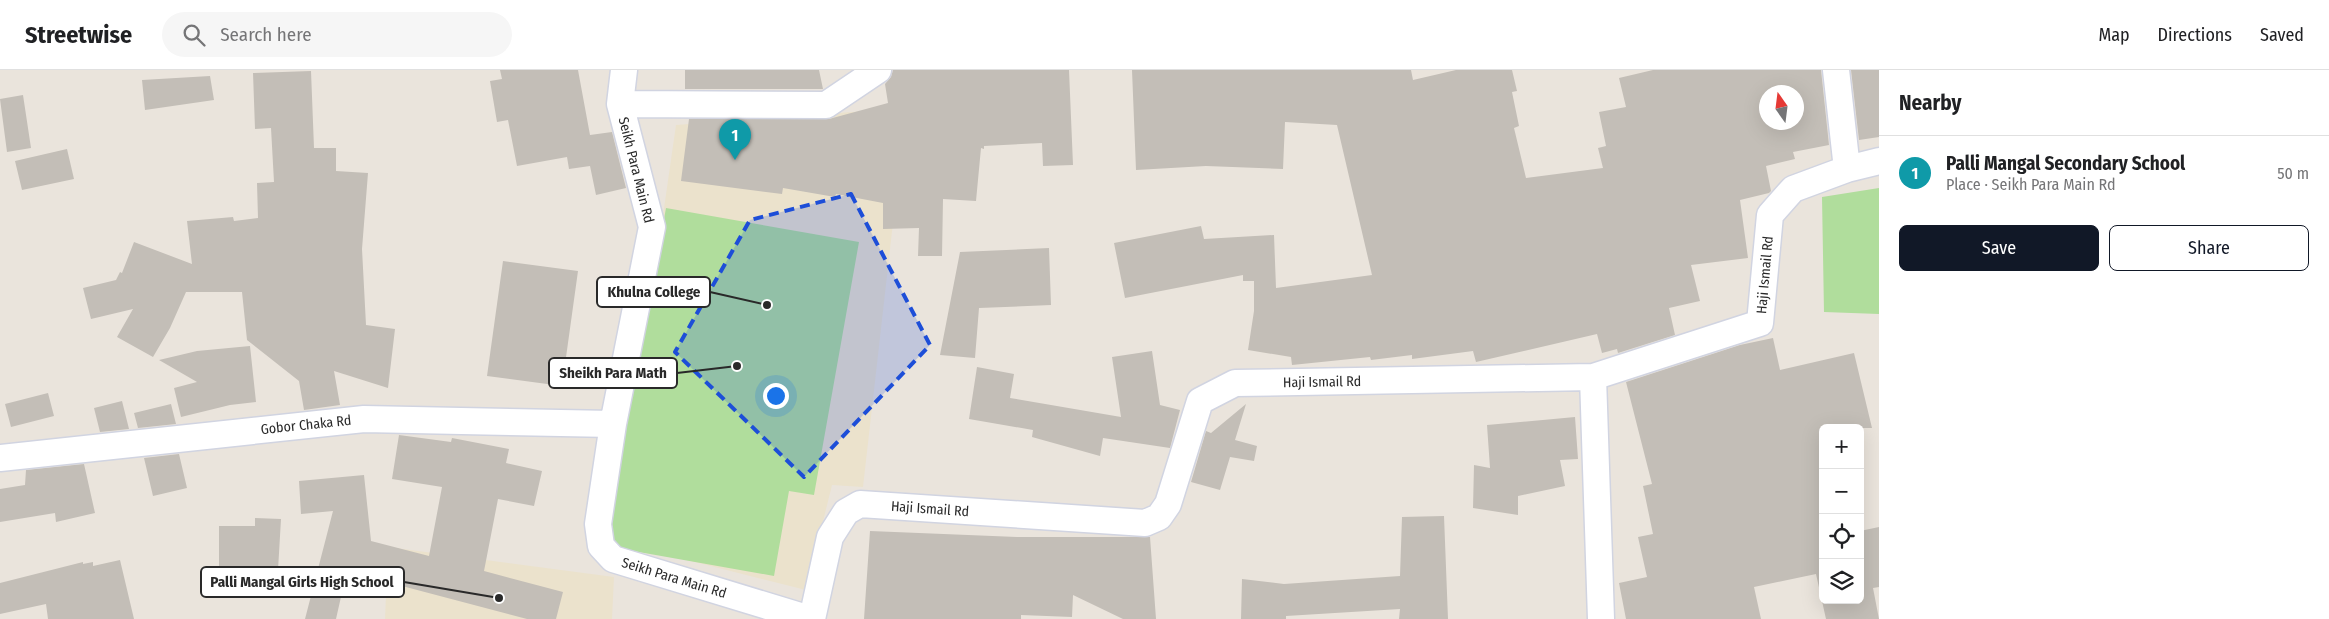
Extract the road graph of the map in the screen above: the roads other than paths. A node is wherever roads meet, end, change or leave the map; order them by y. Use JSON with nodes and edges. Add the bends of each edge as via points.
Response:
{"nodes":[{"id":1,"x":624,"y":70,"type":"edge"},
{"id":2,"x":878,"y":70,"type":"edge"},
{"id":3,"x":1836,"y":70,"type":"edge"},
{"id":4,"x":620,"y":104,"type":"junction"},
{"id":5,"x":1879,"y":161,"type":"edge"},
{"id":6,"x":1847,"y":169,"type":"junction"},
{"id":7,"x":1593,"y":377,"type":"junction"},
{"id":8,"x":613,"y":424,"type":"junction"},
{"id":9,"x":0,"y":458,"type":"edge"},
{"id":10,"x":811,"y":619,"type":"edge"},
{"id":11,"x":1601,"y":619,"type":"edge"}],
"edges":[{"from":1,"to":4,"type":"street"},
{"from":2,"to":4,"type":"street","name":"Seikh Para Main Rd","via":[[826,105]]},
{"from":3,"to":6,"type":"street"},
{"from":4,"to":8,"type":"street","name":"Seikh Para Main Rd","via":[[652,227]]},
{"from":5,"to":6,"type":"street","name":"Haji Ismail Rd"},
{"from":6,"to":7,"type":"street","name":"Haji Ismail Rd","via":[[1793,189],[1770,215],[1760,323]]},
{"from":7,"to":10,"type":"street","name":"Haji Ismail Rd","via":[[1235,383],[1200,401],[1168,504],[1159,517],[1145,523],[860,504],[846,512],[830,537]]},
{"from":7,"to":11,"type":"street"},
{"from":8,"to":9,"type":"street","name":"Gobor Chaka Rd","via":[[364,419]]},
{"from":8,"to":10,"type":"street","name":"Seikh Para Main Rd","via":[[598,524],[601,546],[613,560]]}]}
